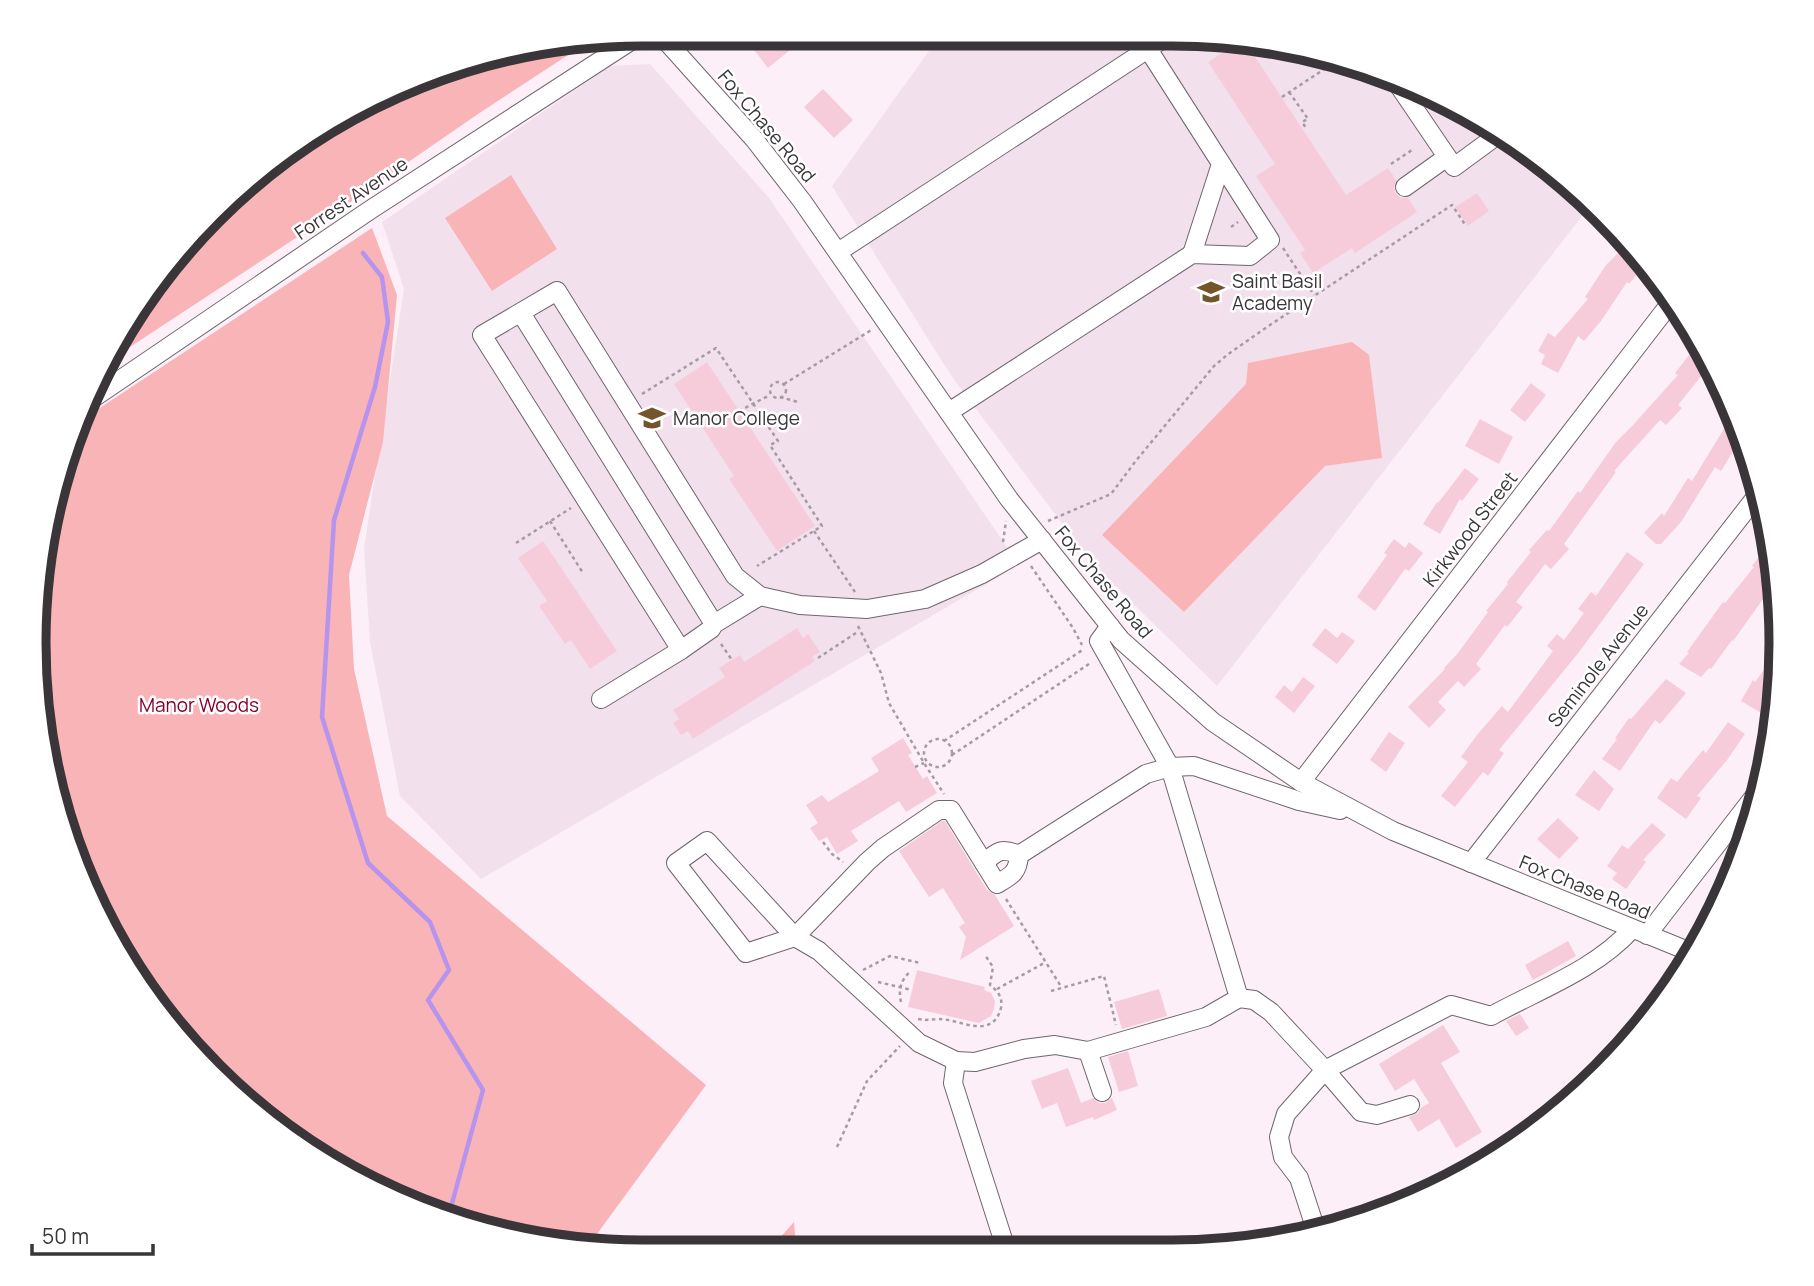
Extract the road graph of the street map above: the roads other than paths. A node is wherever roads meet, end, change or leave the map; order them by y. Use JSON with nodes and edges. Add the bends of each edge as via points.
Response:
{"nodes":[{"id":1,"x":671,"y":46,"type":"edge"},
{"id":2,"x":1152,"y":46,"type":"edge"},
{"id":3,"x":622,"y":47,"type":"edge"},
{"id":4,"x":1148,"y":49,"type":"junction"},
{"id":5,"x":1403,"y":93,"type":"edge"},
{"id":6,"x":1492,"y":139,"type":"edge"},
{"id":7,"x":1447,"y":157,"type":"junction"},
{"id":8,"x":1221,"y":164,"type":"junction"},
{"id":9,"x":1405,"y":187,"type":"dead end"},
{"id":10,"x":838,"y":252,"type":"junction"},
{"id":11,"x":1192,"y":254,"type":"junction"},
{"id":12,"x":1666,"y":309,"type":"edge"},
{"id":13,"x":521,"y":313,"type":"junction"},
{"id":14,"x":101,"y":393,"type":"edge"},
{"id":15,"x":949,"y":412,"type":"junction"},
{"id":16,"x":1751,"y":503,"type":"edge"},
{"id":17,"x":1042,"y":532,"type":"junction"},
{"id":18,"x":760,"y":596,"type":"junction"},
{"id":19,"x":713,"y":627,"type":"junction"},
{"id":20,"x":1100,"y":642,"type":"junction"},
{"id":21,"x":681,"y":650,"type":"junction"},
{"id":22,"x":601,"y":699,"type":"dead end"},
{"id":23,"x":1170,"y":767,"type":"junction"},
{"id":24,"x":1301,"y":782,"type":"junction"},
{"id":25,"x":1746,"y":806,"type":"edge"},
{"id":26,"x":1361,"y":814,"type":"junction"},
{"id":27,"x":1019,"y":855,"type":"junction"},
{"id":28,"x":984,"y":863,"type":"junction"},
{"id":29,"x":1471,"y":863,"type":"junction"},
{"id":30,"x":1640,"y":932,"type":"junction"},
{"id":31,"x":795,"y":937,"type":"junction"},
{"id":32,"x":1684,"y":949,"type":"edge"},
{"id":33,"x":1239,"y":998,"type":"junction"},
{"id":34,"x":1088,"y":1051,"type":"junction"},
{"id":35,"x":956,"y":1061,"type":"junction"},
{"id":36,"x":1325,"y":1070,"type":"junction"},
{"id":37,"x":1102,"y":1092,"type":"dead end"},
{"id":38,"x":1410,"y":1105,"type":"dead end"},
{"id":39,"x":1314,"y":1223,"type":"edge"},
{"id":40,"x":1003,"y":1240,"type":"edge"}],
"edges":[{"from":1,"to":10,"type":"street","name":"Fox Chase Road","via":[[754,139]]},
{"from":2,"to":4,"type":"street"},
{"from":3,"to":14,"type":"street","name":"Forrest Avenue"},
{"from":4,"to":8,"type":"street"},
{"from":4,"to":10,"type":"street"},
{"from":5,"to":7,"type":"street"},
{"from":6,"to":7,"type":"street","via":[[1454,166]]},
{"from":7,"to":9,"type":"street"},
{"from":8,"to":11,"type":"street"},
{"from":8,"to":11,"type":"street","via":[[1270,240],[1250,256]]},
{"from":10,"to":15,"type":"street","name":"Fox Chase Road"},
{"from":11,"to":15,"type":"street"},
{"from":12,"to":24,"type":"street","name":"Kirkwood Street"},
{"from":13,"to":18,"type":"street","via":[[557,291],[735,576]]},
{"from":13,"to":19,"type":"street"},
{"from":13,"to":21,"type":"street","via":[[482,335]]},
{"from":15,"to":17,"type":"street","name":"Fox Chase Road","via":[[1009,499]]},
{"from":16,"to":29,"type":"street","name":"Seminole Avenue"},
{"from":17,"to":18,"type":"street","via":[[982,574],[925,599],[858,610]]},
{"from":17,"to":20,"type":"street","name":"Fox Chase Road"},
{"from":18,"to":19,"type":"street"},
{"from":19,"to":21,"type":"street"},
{"from":20,"to":23,"type":"street"},
{"from":20,"to":24,"type":"street","name":"Fox Chase Road","via":[[1121,640],[1213,722]]},
{"from":21,"to":22,"type":"street"},
{"from":23,"to":26,"type":"street","via":[[1195,766],[1299,801]]},
{"from":23,"to":27,"type":"street","via":[[1146,774]]},
{"from":23,"to":33,"type":"street"},
{"from":24,"to":26,"type":"street","name":"Fox Chase Road"},
{"from":25,"to":30,"type":"street"},
{"from":26,"to":29,"type":"street","name":"Fox Chase Road"},
{"from":27,"to":28,"type":"street","via":[[1009,850],[996,852]]},
{"from":27,"to":28,"type":"street","via":[[1019,866],[997,884]]},
{"from":28,"to":31,"type":"street","via":[[951,810],[939,810],[883,848]]},
{"from":29,"to":30,"type":"street","name":"Fox Chase Road"},
{"from":30,"to":32,"type":"street","name":"Fox Chase Road"},
{"from":30,"to":36,"type":"street","via":[[1575,973],[1491,1016],[1451,1005]]},
{"from":31,"to":31,"type":"street","via":[[707,841],[676,863],[746,953]]},
{"from":31,"to":35,"type":"street","via":[[819,951],[919,1043]]},
{"from":33,"to":34,"type":"street","via":[[1206,1017]]},
{"from":33,"to":36,"type":"street","via":[[1254,1000],[1271,1012]]},
{"from":34,"to":35,"type":"street","via":[[1055,1045],[975,1062]]},
{"from":34,"to":37,"type":"street"},
{"from":35,"to":40,"type":"street","via":[[953,1083]]},
{"from":36,"to":38,"type":"street","via":[[1361,1112],[1377,1115]]},
{"from":36,"to":39,"type":"street","via":[[1286,1114],[1279,1136],[1283,1157],[1299,1178]]}]}
